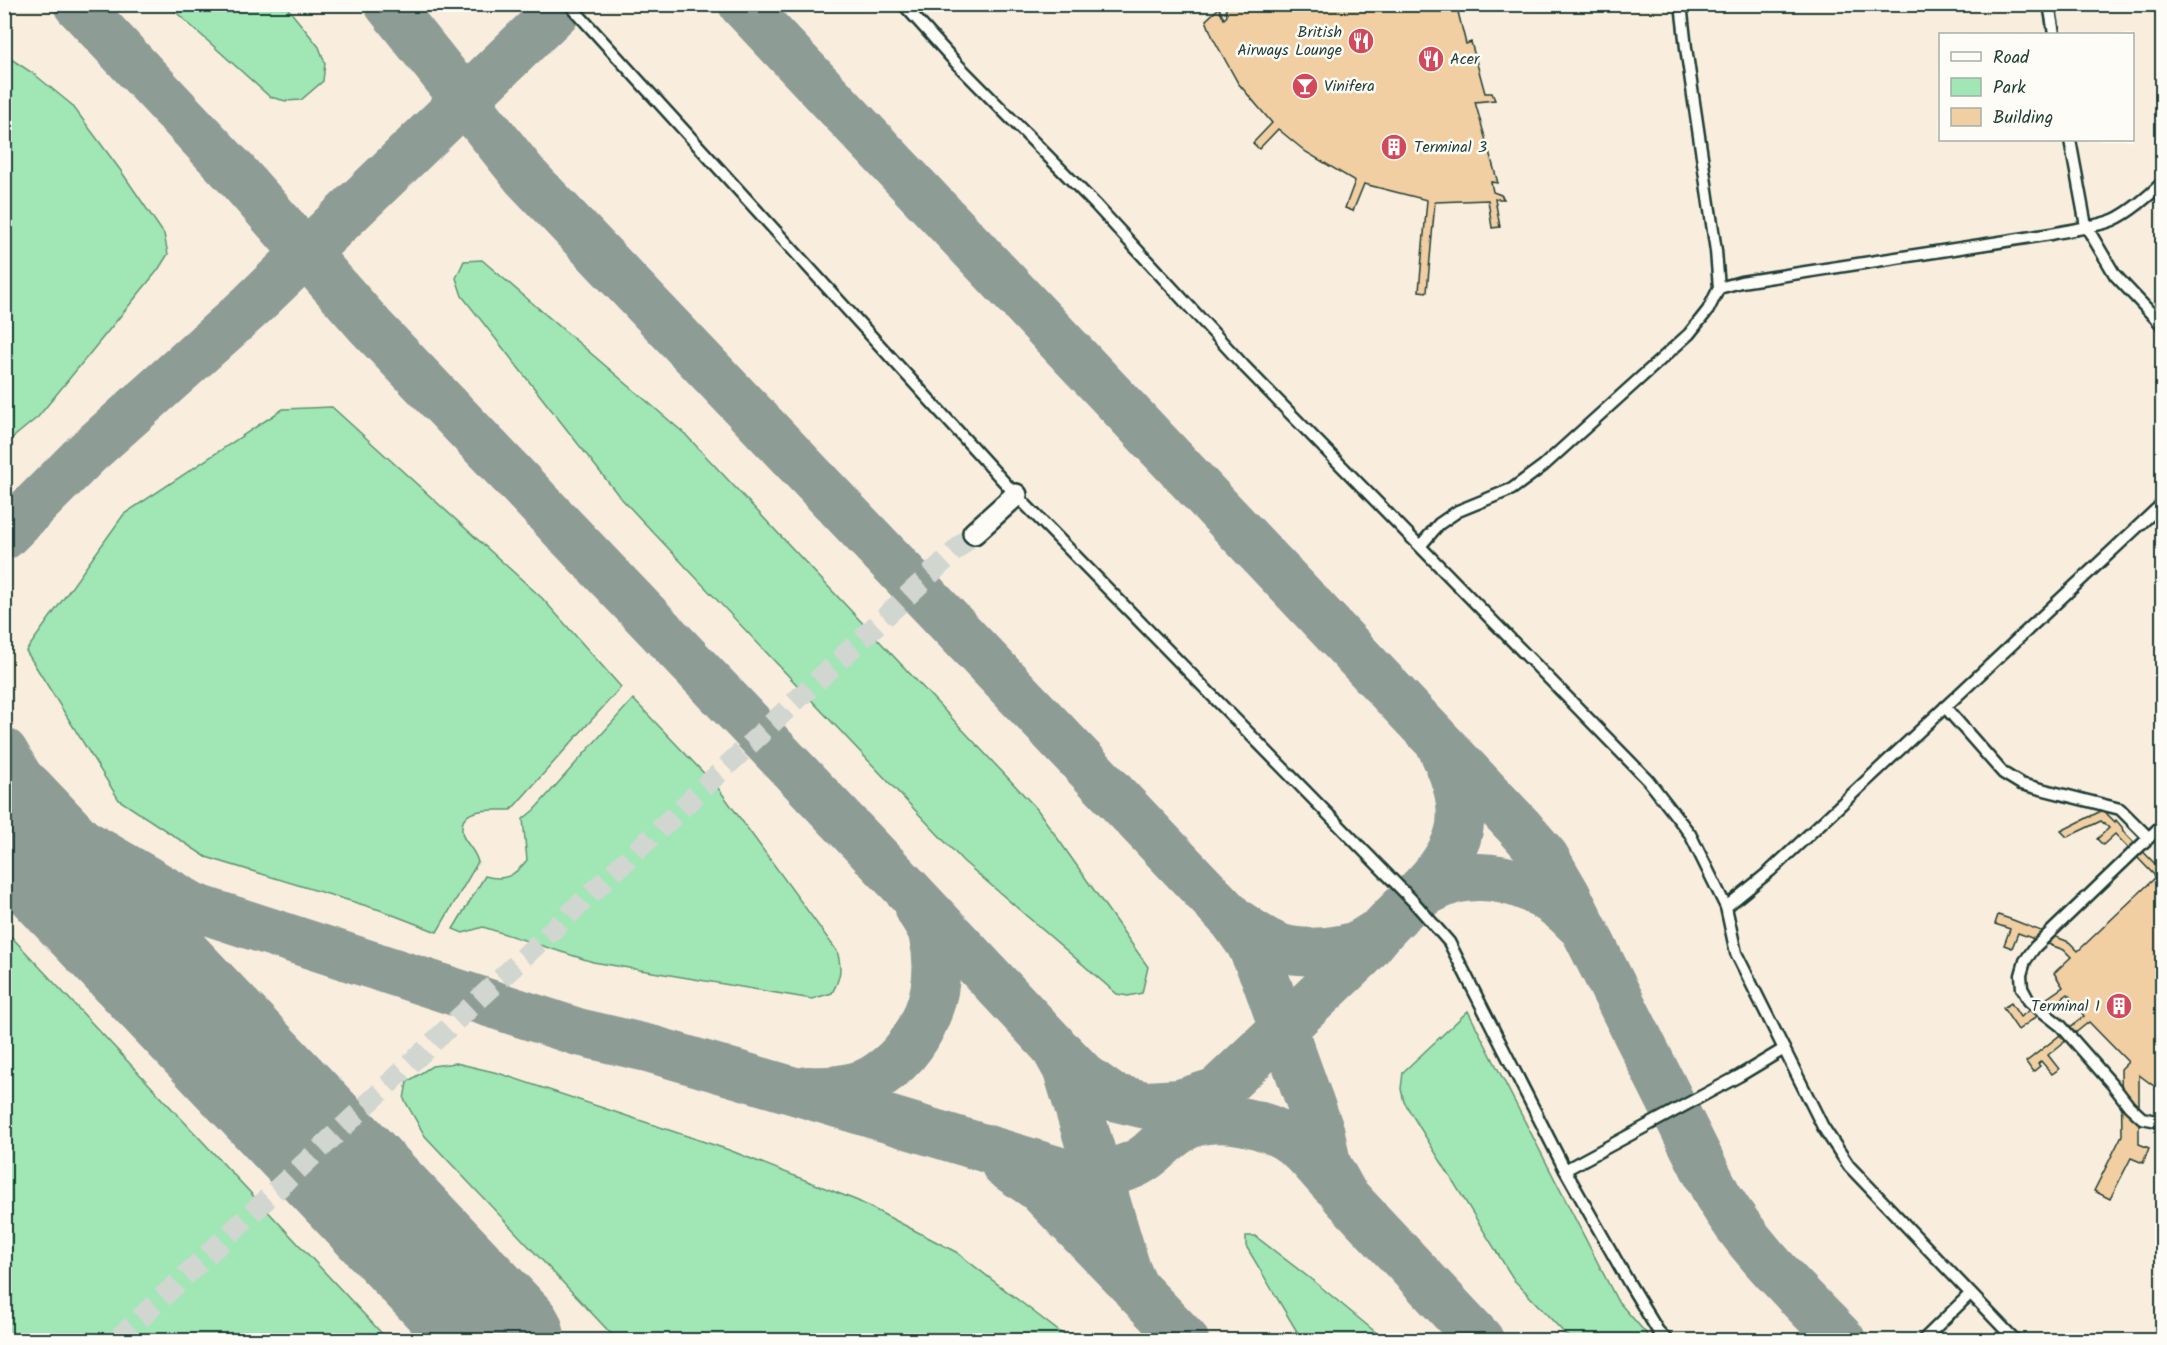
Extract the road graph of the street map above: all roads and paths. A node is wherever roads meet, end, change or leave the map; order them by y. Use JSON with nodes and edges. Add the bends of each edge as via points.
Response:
{"nodes":[{"id":1,"x":569,"y":4,"type":"edge"},
{"id":2,"x":903,"y":4,"type":"edge"},
{"id":3,"x":1681,"y":4,"type":"edge"},
{"id":4,"x":2049,"y":4,"type":"edge"},
{"id":5,"x":2054,"y":33,"type":"edge"},
{"id":6,"x":2070,"y":141,"type":"edge"},
{"id":7,"x":2163,"y":183,"type":"edge"},
{"id":8,"x":2086,"y":226,"type":"junction"},
{"id":9,"x":1719,"y":288,"type":"junction"},
{"id":10,"x":2163,"y":325,"type":"edge"},
{"id":11,"x":1016,"y":495,"type":"junction"},
{"id":12,"x":2163,"y":504,"type":"edge"},
{"id":13,"x":974,"y":533,"type":"tunnel mouth"},
{"id":14,"x":1421,"y":545,"type":"junction"},
{"id":15,"x":1945,"y":707,"type":"junction"},
{"id":16,"x":2163,"y":825,"type":"edge"},
{"id":17,"x":2149,"y":838,"type":"junction"},
{"id":18,"x":1726,"y":907,"type":"junction"},
{"id":19,"x":1784,"y":1049,"type":"junction"},
{"id":20,"x":2163,"y":1122,"type":"edge"},
{"id":21,"x":1565,"y":1170,"type":"junction"},
{"id":22,"x":1970,"y":1294,"type":"junction"},
{"id":23,"x":1667,"y":1341,"type":"edge"},
{"id":24,"x":1923,"y":1341,"type":"edge"},
{"id":25,"x":2015,"y":1341,"type":"edge"}],
"edges":[{"from":1,"to":11,"type":"lane"},
{"from":2,"to":14,"type":"lane","via":[[1244,366]]},
{"from":3,"to":9,"type":"lane"},
{"from":4,"to":5,"type":"lane"},
{"from":6,"to":8,"type":"lane"},
{"from":7,"to":8,"type":"lane","via":[[2113,220]]},
{"from":8,"to":9,"type":"lane"},
{"from":8,"to":10,"type":"lane","via":[[2115,275]]},
{"from":9,"to":14,"type":"lane","via":[[1708,310],[1689,333],[1543,466],[1512,489],[1458,511],[1439,524]]},
{"from":11,"to":13,"type":"street"},
{"from":11,"to":21,"type":"lane","via":[[1449,942]]},
{"from":12,"to":15,"type":"lane"},
{"from":14,"to":18,"type":"lane","via":[[1648,780],[1690,834]]},
{"from":15,"to":17,"type":"lane","via":[[2003,774],[2020,784],[2113,805]]},
{"from":15,"to":18,"type":"lane","via":[[1770,871]]},
{"from":16,"to":17,"type":"lane"},
{"from":17,"to":20,"type":"lane","via":[[2035,947],[2021,975],[2029,1001],[2061,1026],[2129,1106],[2142,1118]]},
{"from":18,"to":19,"type":"lane","via":[[1736,953]]},
{"from":19,"to":21,"type":"lane"},
{"from":19,"to":22,"type":"lane","via":[[1823,1127],[1849,1166]]},
{"from":21,"to":23,"type":"lane"},
{"from":22,"to":24,"type":"lane"},
{"from":22,"to":25,"type":"lane"}]}
